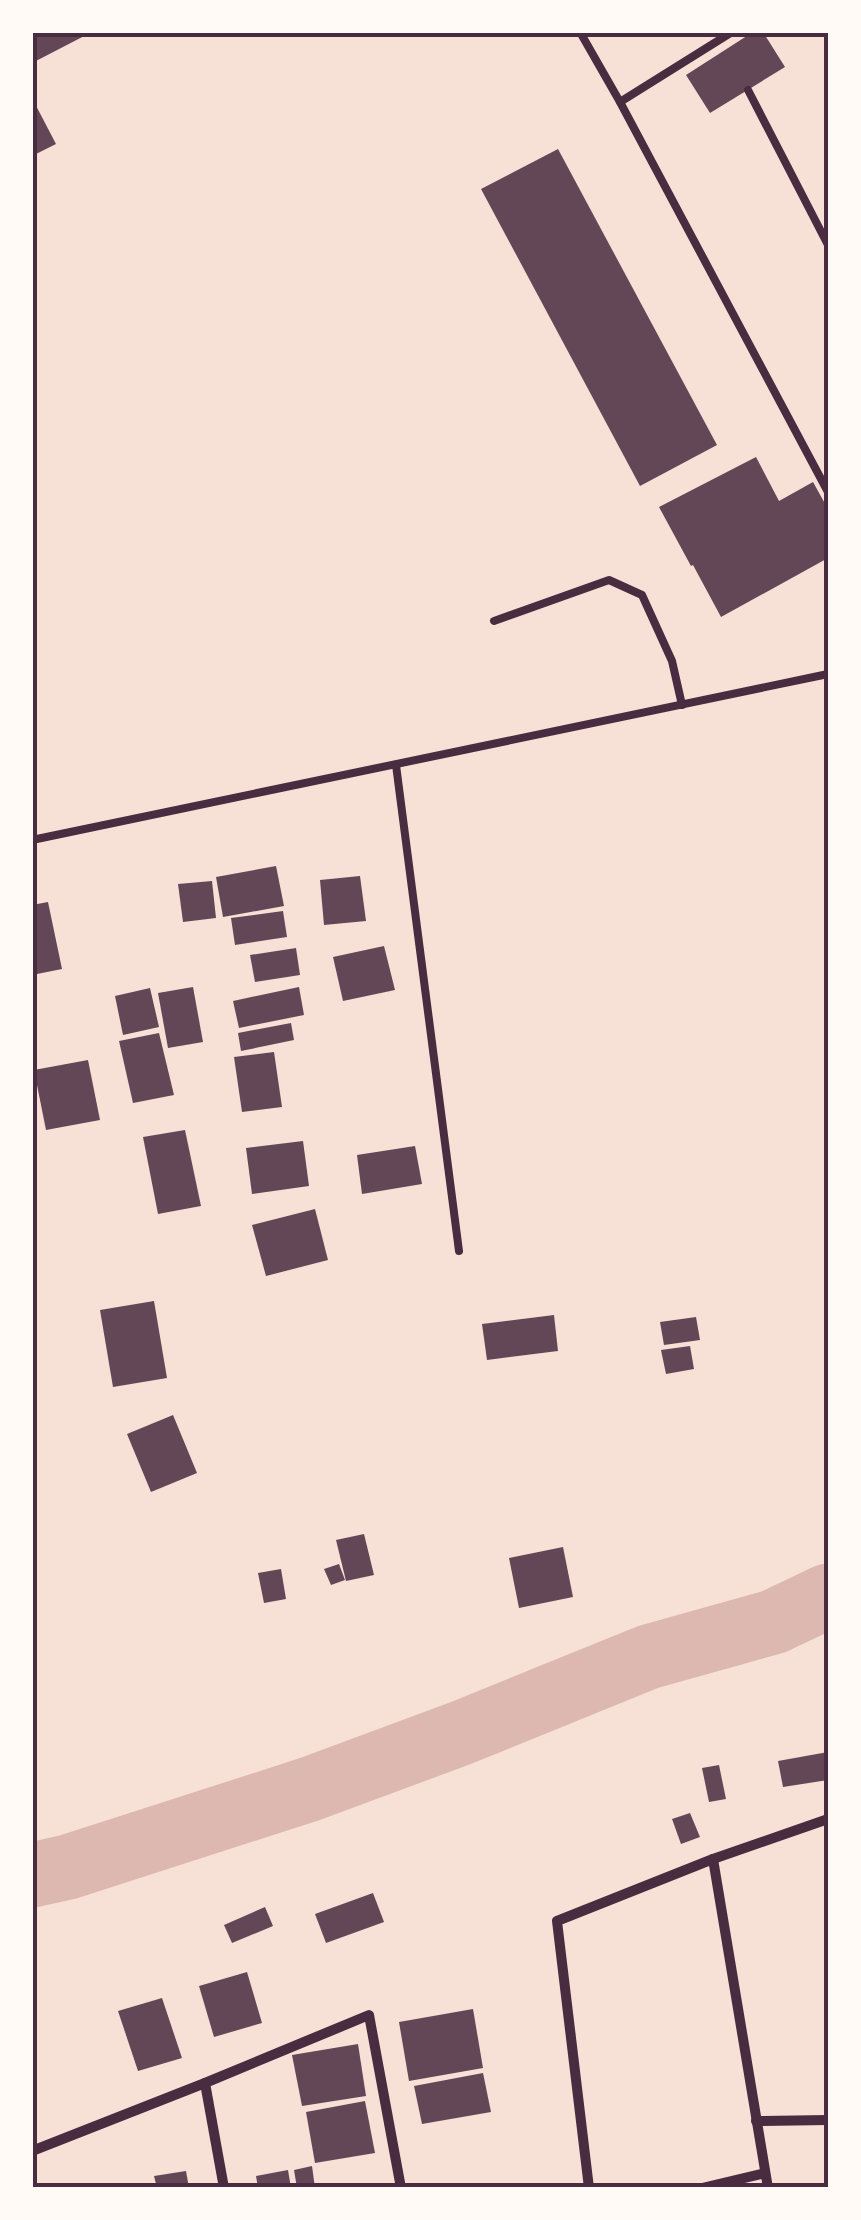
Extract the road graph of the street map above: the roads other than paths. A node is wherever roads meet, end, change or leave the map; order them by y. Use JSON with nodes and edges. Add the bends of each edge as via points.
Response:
{"nodes":[{"id":1,"x":580,"y":32,"type":"edge"},
{"id":2,"x":732,"y":32,"type":"edge"},
{"id":3,"x":722,"y":38,"type":"junction"},
{"id":4,"x":728,"y":48,"type":"dead end"},
{"id":5,"x":748,"y":90,"type":"dead end"},
{"id":6,"x":620,"y":102,"type":"junction"},
{"id":7,"x":828,"y":245,"type":"edge"},
{"id":8,"x":828,"y":492,"type":"edge"},
{"id":9,"x":494,"y":621,"type":"dead end"},
{"id":10,"x":828,"y":674,"type":"edge"},
{"id":11,"x":682,"y":705,"type":"junction"},
{"id":12,"x":396,"y":765,"type":"junction"},
{"id":13,"x":32,"y":840,"type":"edge"},
{"id":14,"x":459,"y":1251,"type":"dead end"},
{"id":15,"x":828,"y":1819,"type":"edge"},
{"id":16,"x":713,"y":1859,"type":"junction"},
{"id":17,"x":205,"y":2083,"type":"junction"},
{"id":18,"x":828,"y":2120,"type":"edge"},
{"id":19,"x":756,"y":2121,"type":"junction"},
{"id":20,"x":32,"y":2151,"type":"edge"},
{"id":21,"x":765,"y":2173,"type":"junction"},
{"id":22,"x":224,"y":2188,"type":"edge"},
{"id":23,"x":401,"y":2188,"type":"edge"},
{"id":24,"x":589,"y":2188,"type":"edge"},
{"id":25,"x":702,"y":2188,"type":"edge"},
{"id":26,"x":768,"y":2188,"type":"edge"}],
"edges":[{"from":1,"to":6,"type":"lane"},
{"from":2,"to":3,"type":"lane"},
{"from":3,"to":4,"type":"lane"},
{"from":3,"to":6,"type":"lane"},
{"from":5,"to":7,"type":"lane"},
{"from":6,"to":8,"type":"lane"},
{"from":9,"to":11,"type":"lane","via":[[610,580],[642,596],[672,661]]},
{"from":10,"to":11,"type":"lane"},
{"from":11,"to":12,"type":"lane"},
{"from":12,"to":13,"type":"lane"},
{"from":12,"to":14,"type":"lane"},
{"from":15,"to":16,"type":"street"},
{"from":16,"to":19,"type":"street"},
{"from":16,"to":24,"type":"street","via":[[557,1921]]},
{"from":17,"to":20,"type":"street"},
{"from":17,"to":22,"type":"street"},
{"from":17,"to":23,"type":"street","via":[[369,2015]]},
{"from":18,"to":19,"type":"street"},
{"from":19,"to":21,"type":"street"},
{"from":21,"to":25,"type":"street"},
{"from":21,"to":26,"type":"street"}]}
